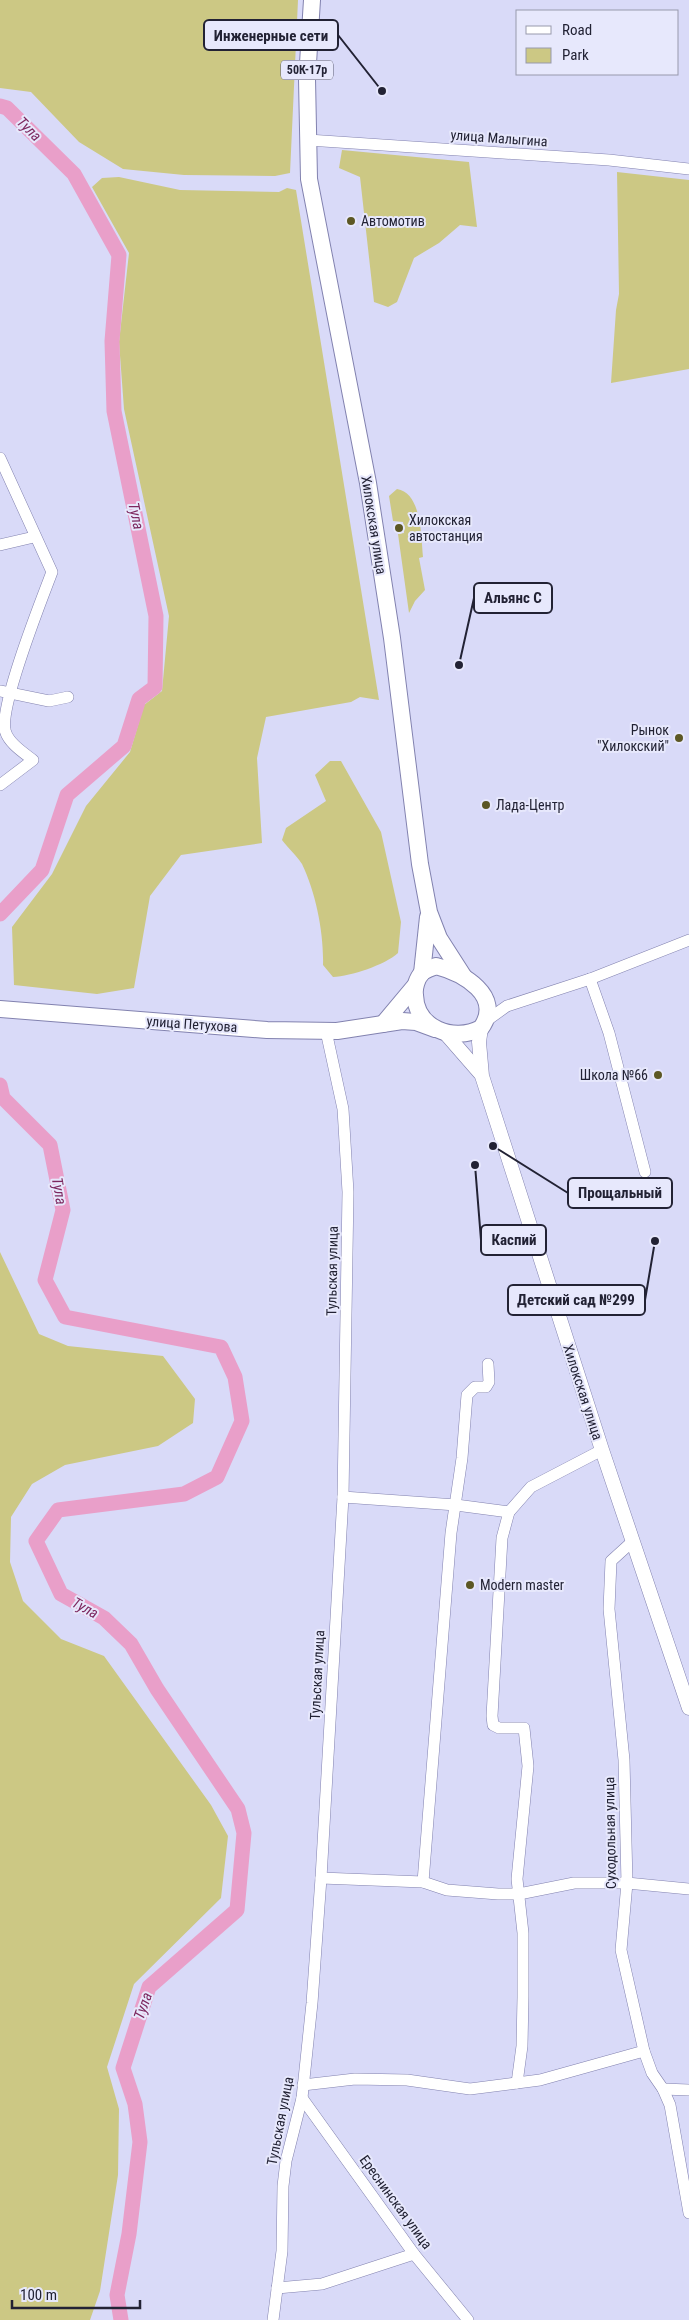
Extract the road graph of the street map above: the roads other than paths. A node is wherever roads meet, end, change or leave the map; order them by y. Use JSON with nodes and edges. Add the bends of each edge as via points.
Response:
{"nodes":[{"id":1,"x":312,"y":0,"type":"edge"},
{"id":2,"x":308,"y":140,"type":"junction"},
{"id":3,"x":689,"y":169,"type":"edge"},
{"id":4,"x":0,"y":458,"type":"edge"},
{"id":5,"x":34,"y":537,"type":"junction"},
{"id":6,"x":0,"y":545,"type":"edge"},
{"id":7,"x":5,"y":692,"type":"edge"},
{"id":8,"x":68,"y":697,"type":"dead end"},
{"id":9,"x":0,"y":786,"type":"edge"},
{"id":10,"x":428,"y":912,"type":"junction"},
{"id":11,"x":689,"y":940,"type":"edge"},
{"id":12,"x":464,"y":976,"type":"junction"},
{"id":13,"x":590,"y":979,"type":"junction"},
{"id":14,"x":418,"y":980,"type":"junction"},
{"id":15,"x":484,"y":997,"type":"junction"},
{"id":16,"x":507,"y":1006,"type":"junction"},
{"id":17,"x":0,"y":1009,"type":"edge"},
{"id":18,"x":383,"y":1024,"type":"junction"},
{"id":19,"x":483,"y":1025,"type":"junction"},
{"id":20,"x":326,"y":1031,"type":"junction"},
{"id":21,"x":441,"y":1031,"type":"junction"},
{"id":22,"x":482,"y":1076,"type":"junction"},
{"id":23,"x":645,"y":1172,"type":"dead end"},
{"id":24,"x":488,"y":1364,"type":"dead end"},
{"id":25,"x":602,"y":1450,"type":"junction"},
{"id":26,"x":343,"y":1497,"type":"junction"},
{"id":27,"x":456,"y":1505,"type":"junction"},
{"id":28,"x":509,"y":1512,"type":"junction"},
{"id":29,"x":633,"y":1541,"type":"junction"},
{"id":30,"x":689,"y":1708,"type":"edge"},
{"id":31,"x":321,"y":1878,"type":"junction"},
{"id":32,"x":423,"y":1882,"type":"junction"},
{"id":33,"x":628,"y":1883,"type":"junction"},
{"id":34,"x":689,"y":1888,"type":"edge"},
{"id":35,"x":519,"y":1894,"type":"junction"},
{"id":36,"x":644,"y":2051,"type":"junction"},
{"id":37,"x":517,"y":2083,"type":"junction"},
{"id":38,"x":304,"y":2085,"type":"junction"},
{"id":39,"x":663,"y":2089,"type":"junction"},
{"id":40,"x":689,"y":2090,"type":"edge"},
{"id":41,"x":302,"y":2098,"type":"junction"},
{"id":42,"x":689,"y":2213,"type":"edge"},
{"id":43,"x":414,"y":2254,"type":"junction"},
{"id":44,"x":277,"y":2288,"type":"junction"},
{"id":45,"x":273,"y":2320,"type":"edge"},
{"id":46,"x":468,"y":2320,"type":"edge"}],
"edges":[{"from":1,"to":2,"type":"highway","number":"50К-17р","via":[[307,79]]},
{"from":2,"to":3,"type":"street","name":"улица Малыгина","via":[[609,160]]},
{"from":2,"to":10,"type":"highway","name":"Хилокская улица","via":[[310,179],[368,483]]},
{"from":4,"to":5,"type":"street"},
{"from":5,"to":6,"type":"street"},
{"from":5,"to":7,"type":"street","via":[[52,572]]},
{"from":7,"to":8,"type":"street","via":[[49,701]]},
{"from":7,"to":9,"type":"street","via":[[5,731],[17,748],[34,760]]},
{"from":10,"to":12,"type":"highway"},
{"from":10,"to":14,"type":"highway"},
{"from":11,"to":13,"type":"street"},
{"from":12,"to":14,"type":"highway","via":[[436,966]]},
{"from":12,"to":15,"type":"highway"},
{"from":13,"to":16,"type":"street"},
{"from":13,"to":23,"type":"street","via":[[609,1033]]},
{"from":14,"to":18,"type":"highway"},
{"from":14,"to":21,"type":"highway","via":[[417,1010],[424,1020]]},
{"from":15,"to":16,"type":"street"},
{"from":15,"to":19,"type":"highway","via":[[488,1005]]},
{"from":16,"to":19,"type":"street"},
{"from":17,"to":20,"type":"highway","name":"улица Петухова","via":[[267,1030]]},
{"from":18,"to":20,"type":"highway","name":"улица Петухова"},
{"from":18,"to":21,"type":"highway","name":"улица Петухова","via":[[416,1022]]},
{"from":19,"to":21,"type":"highway","via":[[458,1036]]},
{"from":19,"to":22,"type":"main road","via":[[479,1042]]},
{"from":20,"to":26,"type":"street","name":"Тульская улица","via":[[342,1109],[348,1192]]},
{"from":21,"to":22,"type":"main road"},
{"from":22,"to":25,"type":"main road","name":"Хилокская улица"},
{"from":24,"to":27,"type":"street","via":[[489,1382],[486,1387],[475,1387],[467,1395]]},
{"from":25,"to":28,"type":"street","via":[[531,1487]]},
{"from":25,"to":29,"type":"main road","name":"Хилокская улица"},
{"from":26,"to":27,"type":"street"},
{"from":26,"to":31,"type":"street","name":"Тульская улица"},
{"from":27,"to":28,"type":"street"},
{"from":27,"to":32,"type":"street","via":[[451,1533]]},
{"from":28,"to":35,"type":"street","via":[[502,1538],[492,1716],[493,1725],[499,1728],[524,1728],[528,1766],[517,1879]]},
{"from":29,"to":30,"type":"main road","name":"Хилокская улица"},
{"from":29,"to":33,"type":"street","name":"Суходольная улица","via":[[611,1561],[609,1580],[624,1760]]},
{"from":31,"to":32,"type":"street"},
{"from":31,"to":38,"type":"street","name":"Тульская улица"},
{"from":32,"to":35,"type":"street","via":[[446,1890]]},
{"from":33,"to":34,"type":"street"},
{"from":33,"to":35,"type":"street","via":[[574,1884]]},
{"from":33,"to":36,"type":"street","name":"Суходольная улица","via":[[621,1950]]},
{"from":35,"to":37,"type":"street","via":[[523,1932],[523,1997]]},
{"from":36,"to":37,"type":"street","via":[[583,2070]]},
{"from":36,"to":39,"type":"street","name":"Суходольная улица","via":[[652,2073]]},
{"from":37,"to":38,"type":"street","via":[[470,2089],[398,2080],[355,2079]]},
{"from":38,"to":41,"type":"street","name":"Тульская улица"},
{"from":39,"to":40,"type":"street"},
{"from":39,"to":42,"type":"street","name":"Суходольная улица","via":[[675,2126]]},
{"from":41,"to":43,"type":"street","name":"Ереснинская улица"},
{"from":41,"to":44,"type":"street","name":"Тульская улица","via":[[286,2161]]},
{"from":43,"to":44,"type":"street","via":[[322,2284]]},
{"from":43,"to":46,"type":"street","name":"Ереснинская улица"},
{"from":44,"to":45,"type":"street","name":"Тульская улица"}]}
